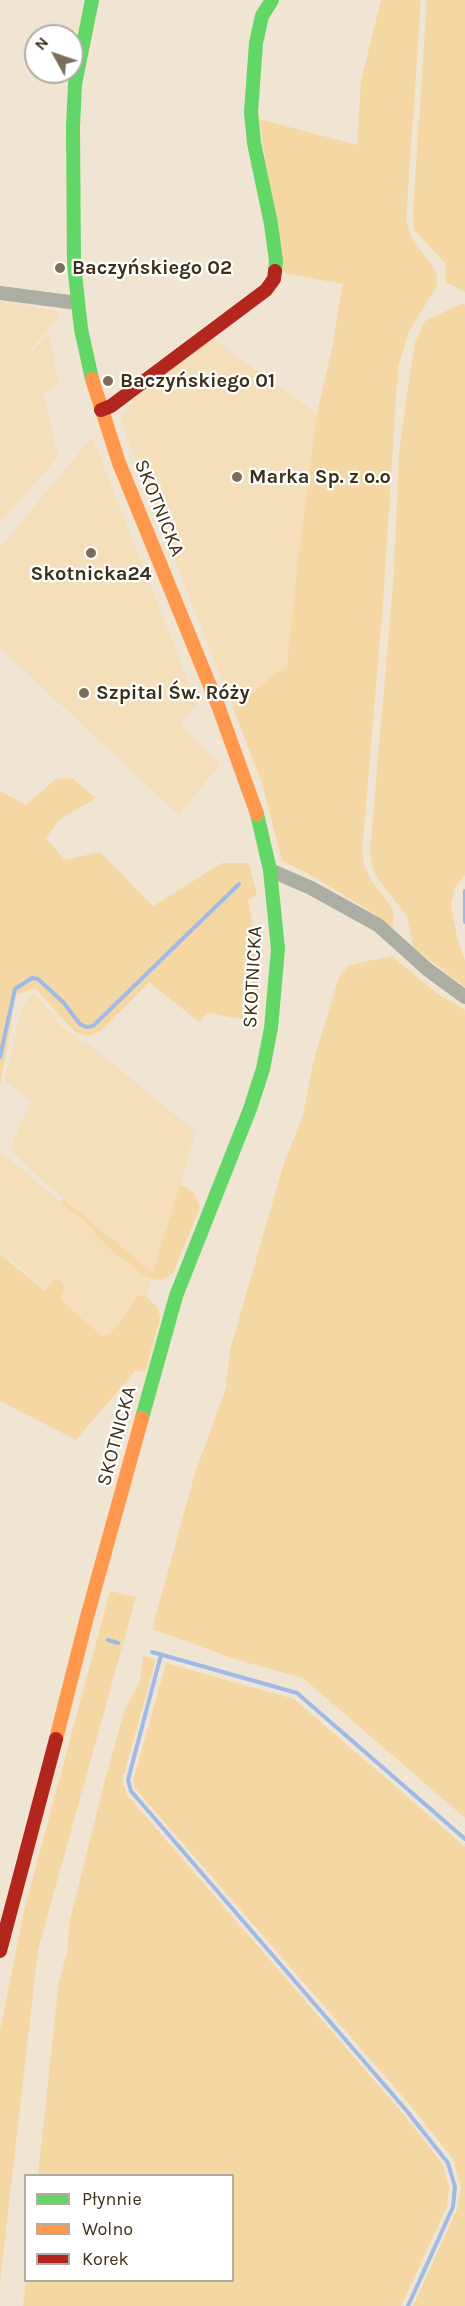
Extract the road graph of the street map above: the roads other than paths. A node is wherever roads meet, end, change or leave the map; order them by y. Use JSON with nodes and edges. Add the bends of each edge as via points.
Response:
{"nodes":[{"id":1,"x":92,"y":0,"type":"edge"},
{"id":2,"x":272,"y":0,"type":"edge"},
{"id":3,"x":0,"y":293,"type":"edge"},
{"id":4,"x":77,"y":303,"type":"junction"},
{"id":5,"x":101,"y":410,"type":"junction"},
{"id":6,"x":270,"y":870,"type":"junction"},
{"id":7,"x":465,"y":997,"type":"edge"},
{"id":8,"x":0,"y":1951,"type":"edge"}],
"edges":[{"from":1,"to":4,"type":"main road","name":"SKOTNICKA","via":[[75,84]]},
{"from":2,"to":5,"type":"main road","via":[[262,16],[256,43],[252,112],[276,261],[274,279],[266,290]]},
{"from":3,"to":4,"type":"street"},
{"from":4,"to":5,"type":"main road","name":"SKOTNICKA"},
{"from":5,"to":6,"type":"main road","name":"SKOTNICKA","via":[[243,772]]},
{"from":6,"to":7,"type":"street","via":[[378,925]]},
{"from":6,"to":8,"type":"main road","name":"SKOTNICKA","via":[[278,949],[263,1069],[176,1296]]}]}
